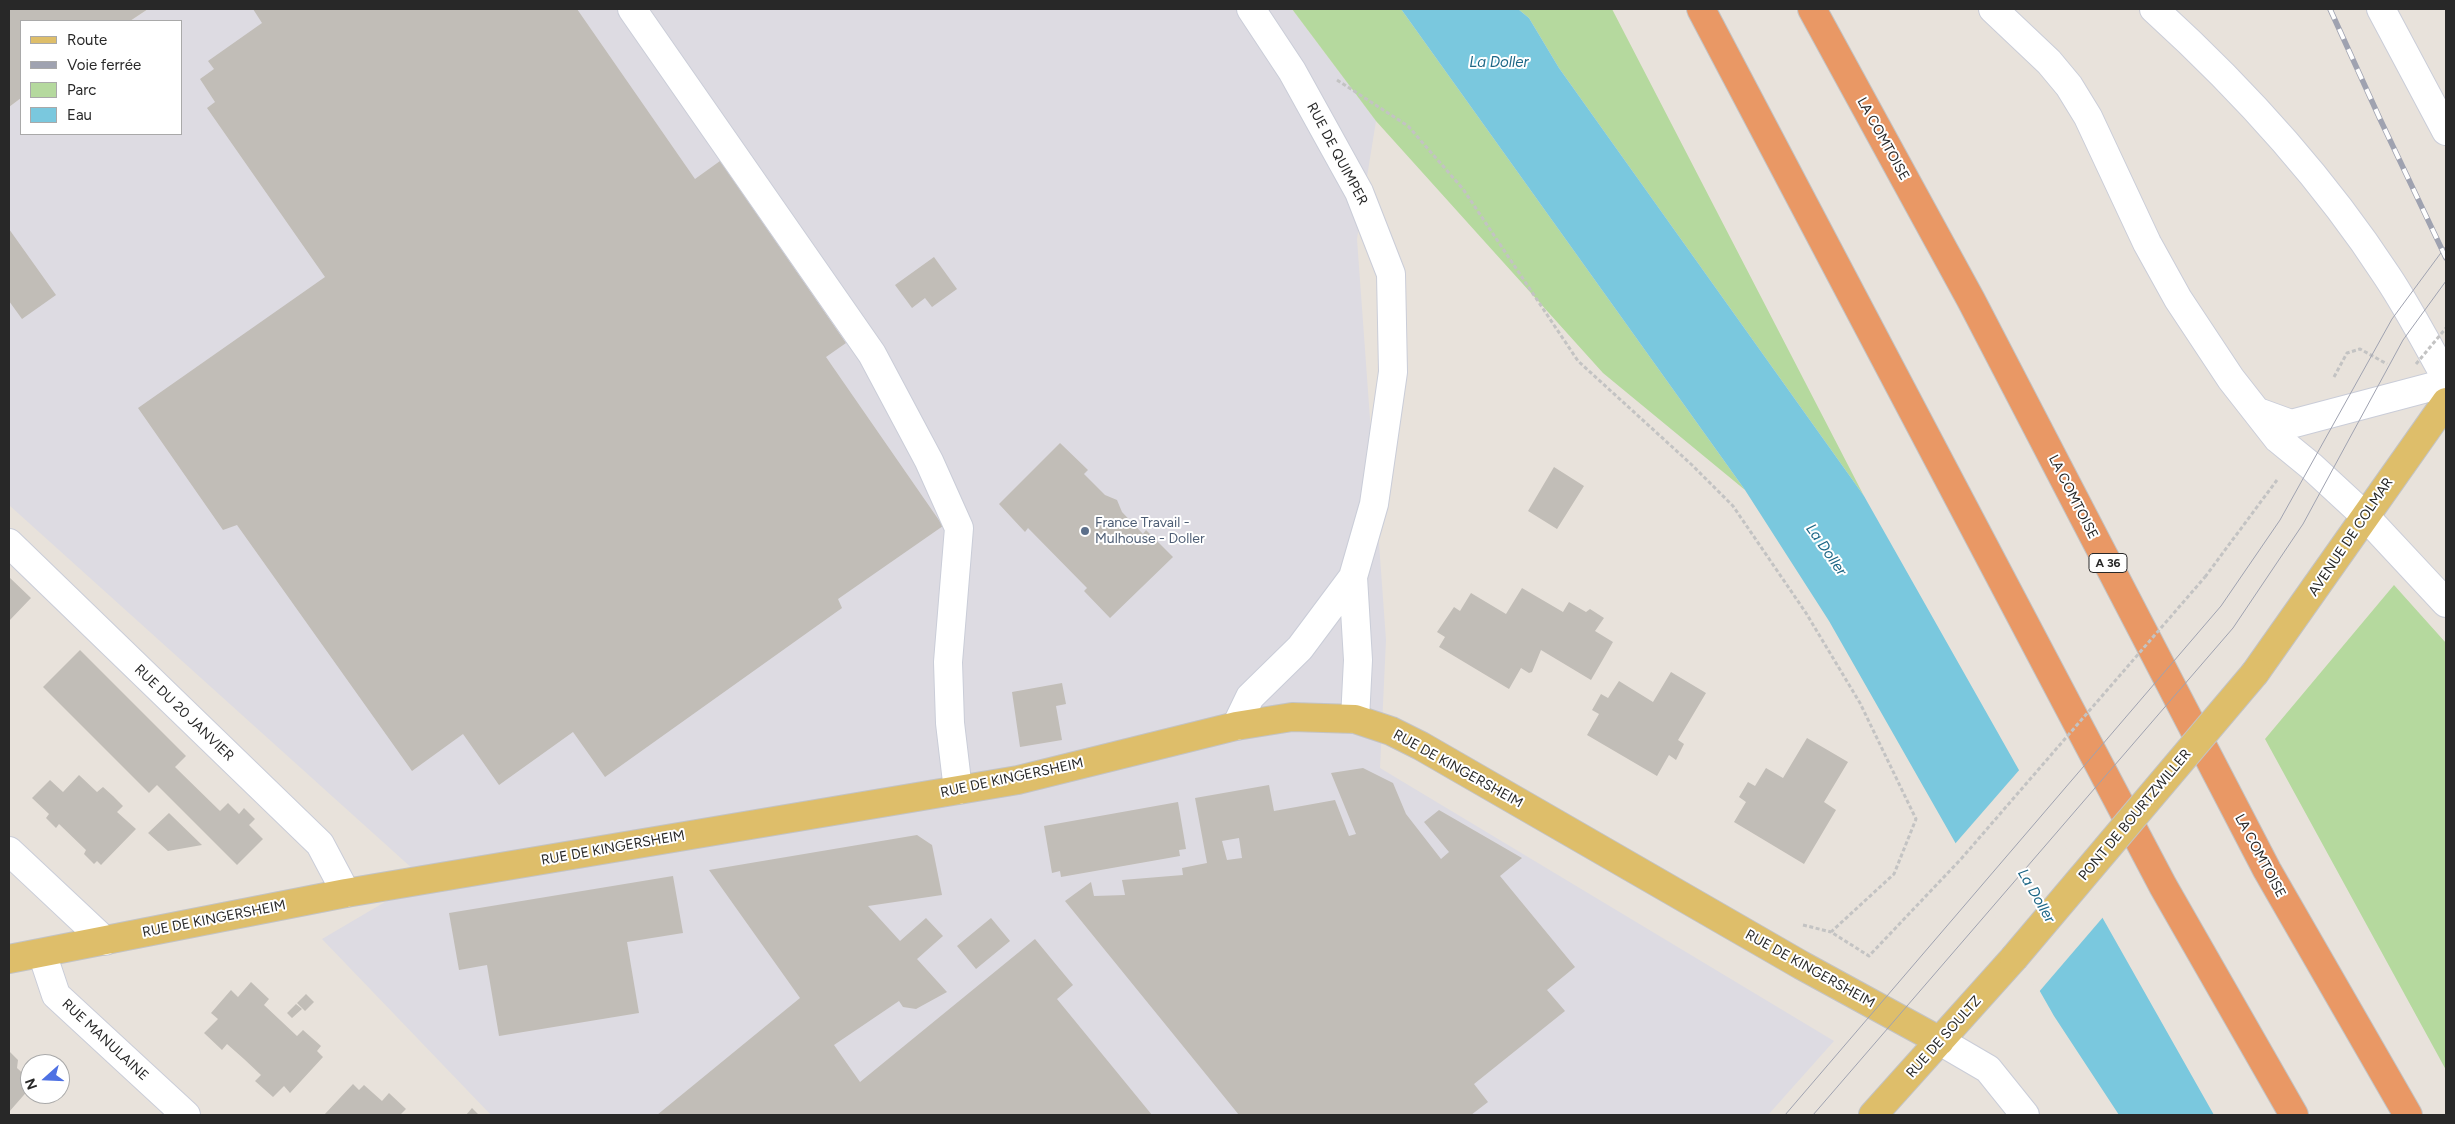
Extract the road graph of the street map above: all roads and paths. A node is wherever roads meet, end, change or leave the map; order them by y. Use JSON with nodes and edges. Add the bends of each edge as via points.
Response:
{"nodes":[{"id":1,"x":632,"y":9,"type":"edge"},
{"id":2,"x":1251,"y":9,"type":"edge"},
{"id":3,"x":1701,"y":9,"type":"edge"},
{"id":4,"x":1812,"y":9,"type":"edge"},
{"id":5,"x":1993,"y":9,"type":"edge"},
{"id":6,"x":2154,"y":9,"type":"edge"},
{"id":7,"x":2381,"y":9,"type":"edge"},
{"id":8,"x":1292,"y":72,"type":"junction"},
{"id":9,"x":2446,"y":131,"type":"edge"},
{"id":10,"x":2446,"y":328,"type":"edge"},
{"id":11,"x":2438,"y":387,"type":"edge"},
{"id":12,"x":2258,"y":412,"type":"junction"},
{"id":13,"x":2364,"y":515,"type":"junction"},
{"id":14,"x":9,"y":543,"type":"edge"},
{"id":15,"x":1353,"y":577,"type":"junction"},
{"id":16,"x":2205,"y":577,"type":"dead end"},
{"id":17,"x":2446,"y":603,"type":"edge"},
{"id":18,"x":2255,"y":673,"type":"joint"},
{"id":19,"x":1355,"y":719,"type":"junction"},
{"id":20,"x":1236,"y":726,"type":"junction"},
{"id":21,"x":958,"y":790,"type":"junction"},
{"id":22,"x":9,"y":851,"type":"edge"},
{"id":23,"x":346,"y":893,"type":"junction"},
{"id":24,"x":105,"y":941,"type":"junction"},
{"id":25,"x":42,"y":954,"type":"junction"},
{"id":26,"x":2014,"y":958,"type":"joint"},
{"id":27,"x":9,"y":959,"type":"edge"},
{"id":28,"x":1940,"y":1041,"type":"junction"},
{"id":29,"x":186,"y":1115,"type":"edge"},
{"id":30,"x":1873,"y":1115,"type":"edge"},
{"id":31,"x":2025,"y":1115,"type":"edge"},
{"id":32,"x":2294,"y":1115,"type":"edge"},
{"id":33,"x":2408,"y":1115,"type":"edge"}],
"edges":[{"from":1,"to":21,"type":"street","via":[[872,354],[929,462],[959,528],[948,662],[950,723]]},
{"from":2,"to":8,"type":"street","name":"RUE DE QUIMPER"},
{"from":3,"to":32,"type":"highway","via":[[2164,886]]},
{"from":4,"to":33,"type":"highway","name":"LA COMTOISE","number":"A 36","via":[[1971,300],[2266,870]]},
{"from":5,"to":12,"type":"street","via":[[2050,62],[2069,86],[2088,117],[2147,243],[2178,299],[2231,379]]},
{"from":6,"to":11,"type":"street","via":[[2231,84],[2333,203],[2387,276]]},
{"from":7,"to":9,"type":"street"},
{"from":8,"to":15,"type":"street","name":"RUE DE QUIMPER","via":[[1360,192],[1391,274],[1393,372],[1374,504]]},
{"from":8,"to":16,"type":"path","bridge":true,"via":[[1326,73],[1408,126],[1463,190],[1578,360],[1733,506],[1806,613],[1860,703],[1916,819],[1894,874],[1831,932],[1869,956],[1961,859]]},
{"from":10,"to":11,"type":"path","bridge":true},
{"from":11,"to":12,"type":"street","via":[[2291,424]]},
{"from":11,"to":13,"type":"main road","name":"AVENUE DE COLMAR"},
{"from":12,"to":13,"type":"street","via":[[2278,439]]},
{"from":13,"to":17,"type":"street"},
{"from":13,"to":18,"type":"main road","name":"AVENUE DE COLMAR","via":[[2296,618]]},
{"from":14,"to":23,"type":"street","name":"RUE DU 20 JANVIER","via":[[320,844]]},
{"from":15,"to":19,"type":"street","name":"RUE DE QUIMPER","via":[[1358,660]]},
{"from":15,"to":20,"type":"street","name":"RUE DE QUIMPER","via":[[1300,648],[1250,697]]},
{"from":18,"to":26,"type":"main road","name":"PONT DE BOURTZWILLER","bridge":true},
{"from":19,"to":20,"type":"main road","name":"RUE DE KINGERSHEIM","via":[[1292,718]]},
{"from":19,"to":28,"type":"main road","name":"RUE DE KINGERSHEIM","via":[[1391,731],[1421,746],[1801,965]]},
{"from":20,"to":21,"type":"main road","name":"RUE DE KINGERSHEIM","via":[[1018,780]]},
{"from":21,"to":23,"type":"main road","name":"RUE DE KINGERSHEIM"},
{"from":22,"to":24,"type":"street"},
{"from":23,"to":24,"type":"main road","name":"RUE DE KINGERSHEIM"},
{"from":24,"to":25,"type":"main road","name":"RUE DE KINGERSHEIM"},
{"from":25,"to":27,"type":"main road","name":"RUE DE KINGERSHEIM"},
{"from":25,"to":29,"type":"street","name":"RUE MANULAINE","via":[[56,995]]},
{"from":26,"to":28,"type":"main road","name":"RUE DE SOULTZ"},
{"from":28,"to":30,"type":"main road","name":"RUE DE SOULTZ"},
{"from":28,"to":31,"type":"street","via":[[1988,1070]]}]}
